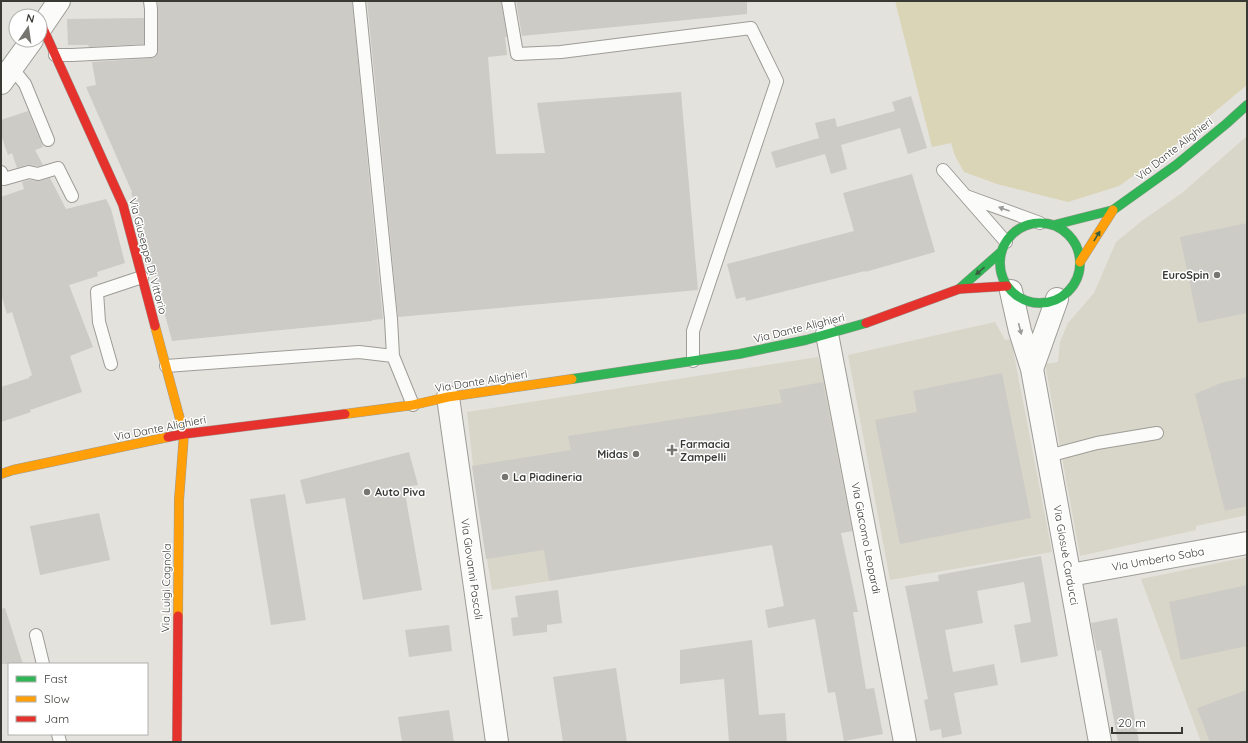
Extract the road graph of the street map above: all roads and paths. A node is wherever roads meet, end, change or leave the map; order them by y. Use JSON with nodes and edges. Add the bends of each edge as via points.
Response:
{"nodes":[{"id":1,"x":59,"y":1,"type":"edge"},
{"id":2,"x":150,"y":1,"type":"edge"},
{"id":3,"x":359,"y":1,"type":"edge"},
{"id":4,"x":508,"y":1,"type":"edge"},
{"id":5,"x":48,"y":17,"type":"edge"},
{"id":6,"x":48,"y":45,"type":"edge"},
{"id":7,"x":26,"y":48,"type":"edge"},
{"id":8,"x":55,"y":54,"type":"junction"},
{"id":9,"x":6,"y":76,"type":"edge"},
{"id":10,"x":1247,"y":105,"type":"edge"},
{"id":11,"x":48,"y":140,"type":"dead end"},
{"id":12,"x":943,"y":170,"type":"dead end"},
{"id":13,"x":1,"y":172,"type":"edge"},
{"id":14,"x":966,"y":195,"type":"junction"},
{"id":15,"x":72,"y":196,"type":"dead end"},
{"id":16,"x":1113,"y":210,"type":"junction"},
{"id":17,"x":1040,"y":223,"type":"junction"},
{"id":18,"x":1054,"y":225,"type":"junction"},
{"id":19,"x":1004,"y":247,"type":"junction"},
{"id":20,"x":1080,"y":262,"type":"junction"},
{"id":21,"x":142,"y":277,"type":"junction"},
{"id":22,"x":1009,"y":288,"type":"junction"},
{"id":23,"x":959,"y":289,"type":"junction"},
{"id":24,"x":1057,"y":299,"type":"junction"},
{"id":25,"x":827,"y":334,"type":"junction"},
{"id":26,"x":393,"y":356,"type":"junction"},
{"id":27,"x":693,"y":361,"type":"junction"},
{"id":28,"x":111,"y":364,"type":"dead end"},
{"id":29,"x":166,"y":366,"type":"junction"},
{"id":30,"x":1032,"y":368,"type":"junction"},
{"id":31,"x":448,"y":397,"type":"junction"},
{"id":32,"x":413,"y":405,"type":"junction"},
{"id":33,"x":1158,"y":433,"type":"dead end"},
{"id":34,"x":184,"y":434,"type":"junction"},
{"id":35,"x":1048,"y":456,"type":"junction"},
{"id":36,"x":1,"y":474,"type":"edge"},
{"id":37,"x":1247,"y":543,"type":"edge"},
{"id":38,"x":1070,"y":575,"type":"junction"},
{"id":39,"x":36,"y":635,"type":"dead end"},
{"id":40,"x":43,"y":663,"type":"edge"},
{"id":41,"x":177,"y":742,"type":"edge"},
{"id":42,"x":497,"y":742,"type":"edge"},
{"id":43,"x":905,"y":742,"type":"edge"},
{"id":44,"x":1100,"y":742,"type":"edge"}],
"edges":[{"from":1,"to":5,"type":"street"},
{"from":2,"to":8,"type":"lane","via":[[151,51]]},
{"from":3,"to":26,"type":"lane"},
{"from":4,"to":27,"type":"lane","via":[[517,54],[561,52],[751,28],[777,81],[694,330]]},
{"from":6,"to":8,"type":"main road","name":"Via Giuseppe Di Vittorio"},
{"from":7,"to":9,"type":"street"},
{"from":8,"to":21,"type":"main road","name":"Via Giuseppe Di Vittorio","via":[[123,205]]},
{"from":9,"to":11,"type":"lane","via":[[25,84]]},
{"from":10,"to":16,"type":"main road","name":"Via Dante Alighieri","via":[[1176,165]]},
{"from":12,"to":14,"type":"lane"},
{"from":13,"to":15,"type":"lane","via":[[4,179],[58,168]]},
{"from":17,"to":14,"type":"lane","one_way":true},
{"from":14,"to":19,"type":"lane"},
{"from":16,"to":18,"type":"main road","name":"Via Dante Alighieri"},
{"from":20,"to":16,"type":"main road","name":"Via Dante Alighieri","one_way":true},
{"from":17,"to":18,"type":"main road"},
{"from":17,"to":19,"type":"main road","via":[[1027,225],[1018,230]]},
{"from":18,"to":20,"type":"main road","via":[[1066,232],[1075,242]]},
{"from":19,"to":22,"type":"main road","via":[[1000,268]]},
{"from":19,"to":23,"type":"main road","name":"Via Dante Alighieri","one_way":true},
{"from":20,"to":24,"type":"main road","via":[[1076,281],[1068,292]]},
{"from":21,"to":28,"type":"lane","via":[[97,292],[99,322]]},
{"from":21,"to":29,"type":"main road","name":"Via Giuseppe Di Vittorio"},
{"from":22,"to":23,"type":"main road","name":"Via Dante Alighieri"},
{"from":22,"to":24,"type":"main road","via":[[1021,298],[1032,302],[1044,303]]},
{"from":22,"to":30,"type":"street","name":"Via Giosuè Carducci","one_way":true},
{"from":23,"to":25,"type":"main road","name":"Via Dante Alighieri","via":[[867,323]]},
{"from":24,"to":30,"type":"street"},
{"from":25,"to":27,"type":"main road","name":"Via Dante Alighieri","via":[[739,354]]},
{"from":25,"to":43,"type":"street","name":"Via Giacomo Leopardi"},
{"from":26,"to":29,"type":"lane","via":[[359,352]]},
{"from":26,"to":32,"type":"lane"},
{"from":27,"to":31,"type":"main road","name":"Via Dante Alighieri"},
{"from":29,"to":34,"type":"main road","name":"Via Giuseppe Di Vittorio"},
{"from":30,"to":35,"type":"street","name":"Via Giosuè Carducci"},
{"from":31,"to":32,"type":"main road","name":"Via Dante Alighieri"},
{"from":31,"to":42,"type":"street","name":"Via Giovanni Pascoli"},
{"from":32,"to":34,"type":"main road","name":"Via Dante Alighieri"},
{"from":33,"to":35,"type":"lane"},
{"from":34,"to":36,"type":"main road","name":"Via Dante Alighieri"},
{"from":34,"to":41,"type":"main road","name":"Via Luigi Cagnola","via":[[179,500]]},
{"from":35,"to":38,"type":"street","name":"Via Giosuè Carducci"},
{"from":37,"to":38,"type":"street","name":"Via Umberto Saba"},
{"from":38,"to":44,"type":"street","name":"Via Giosuè Carducci"},
{"from":39,"to":40,"type":"lane"}]}
